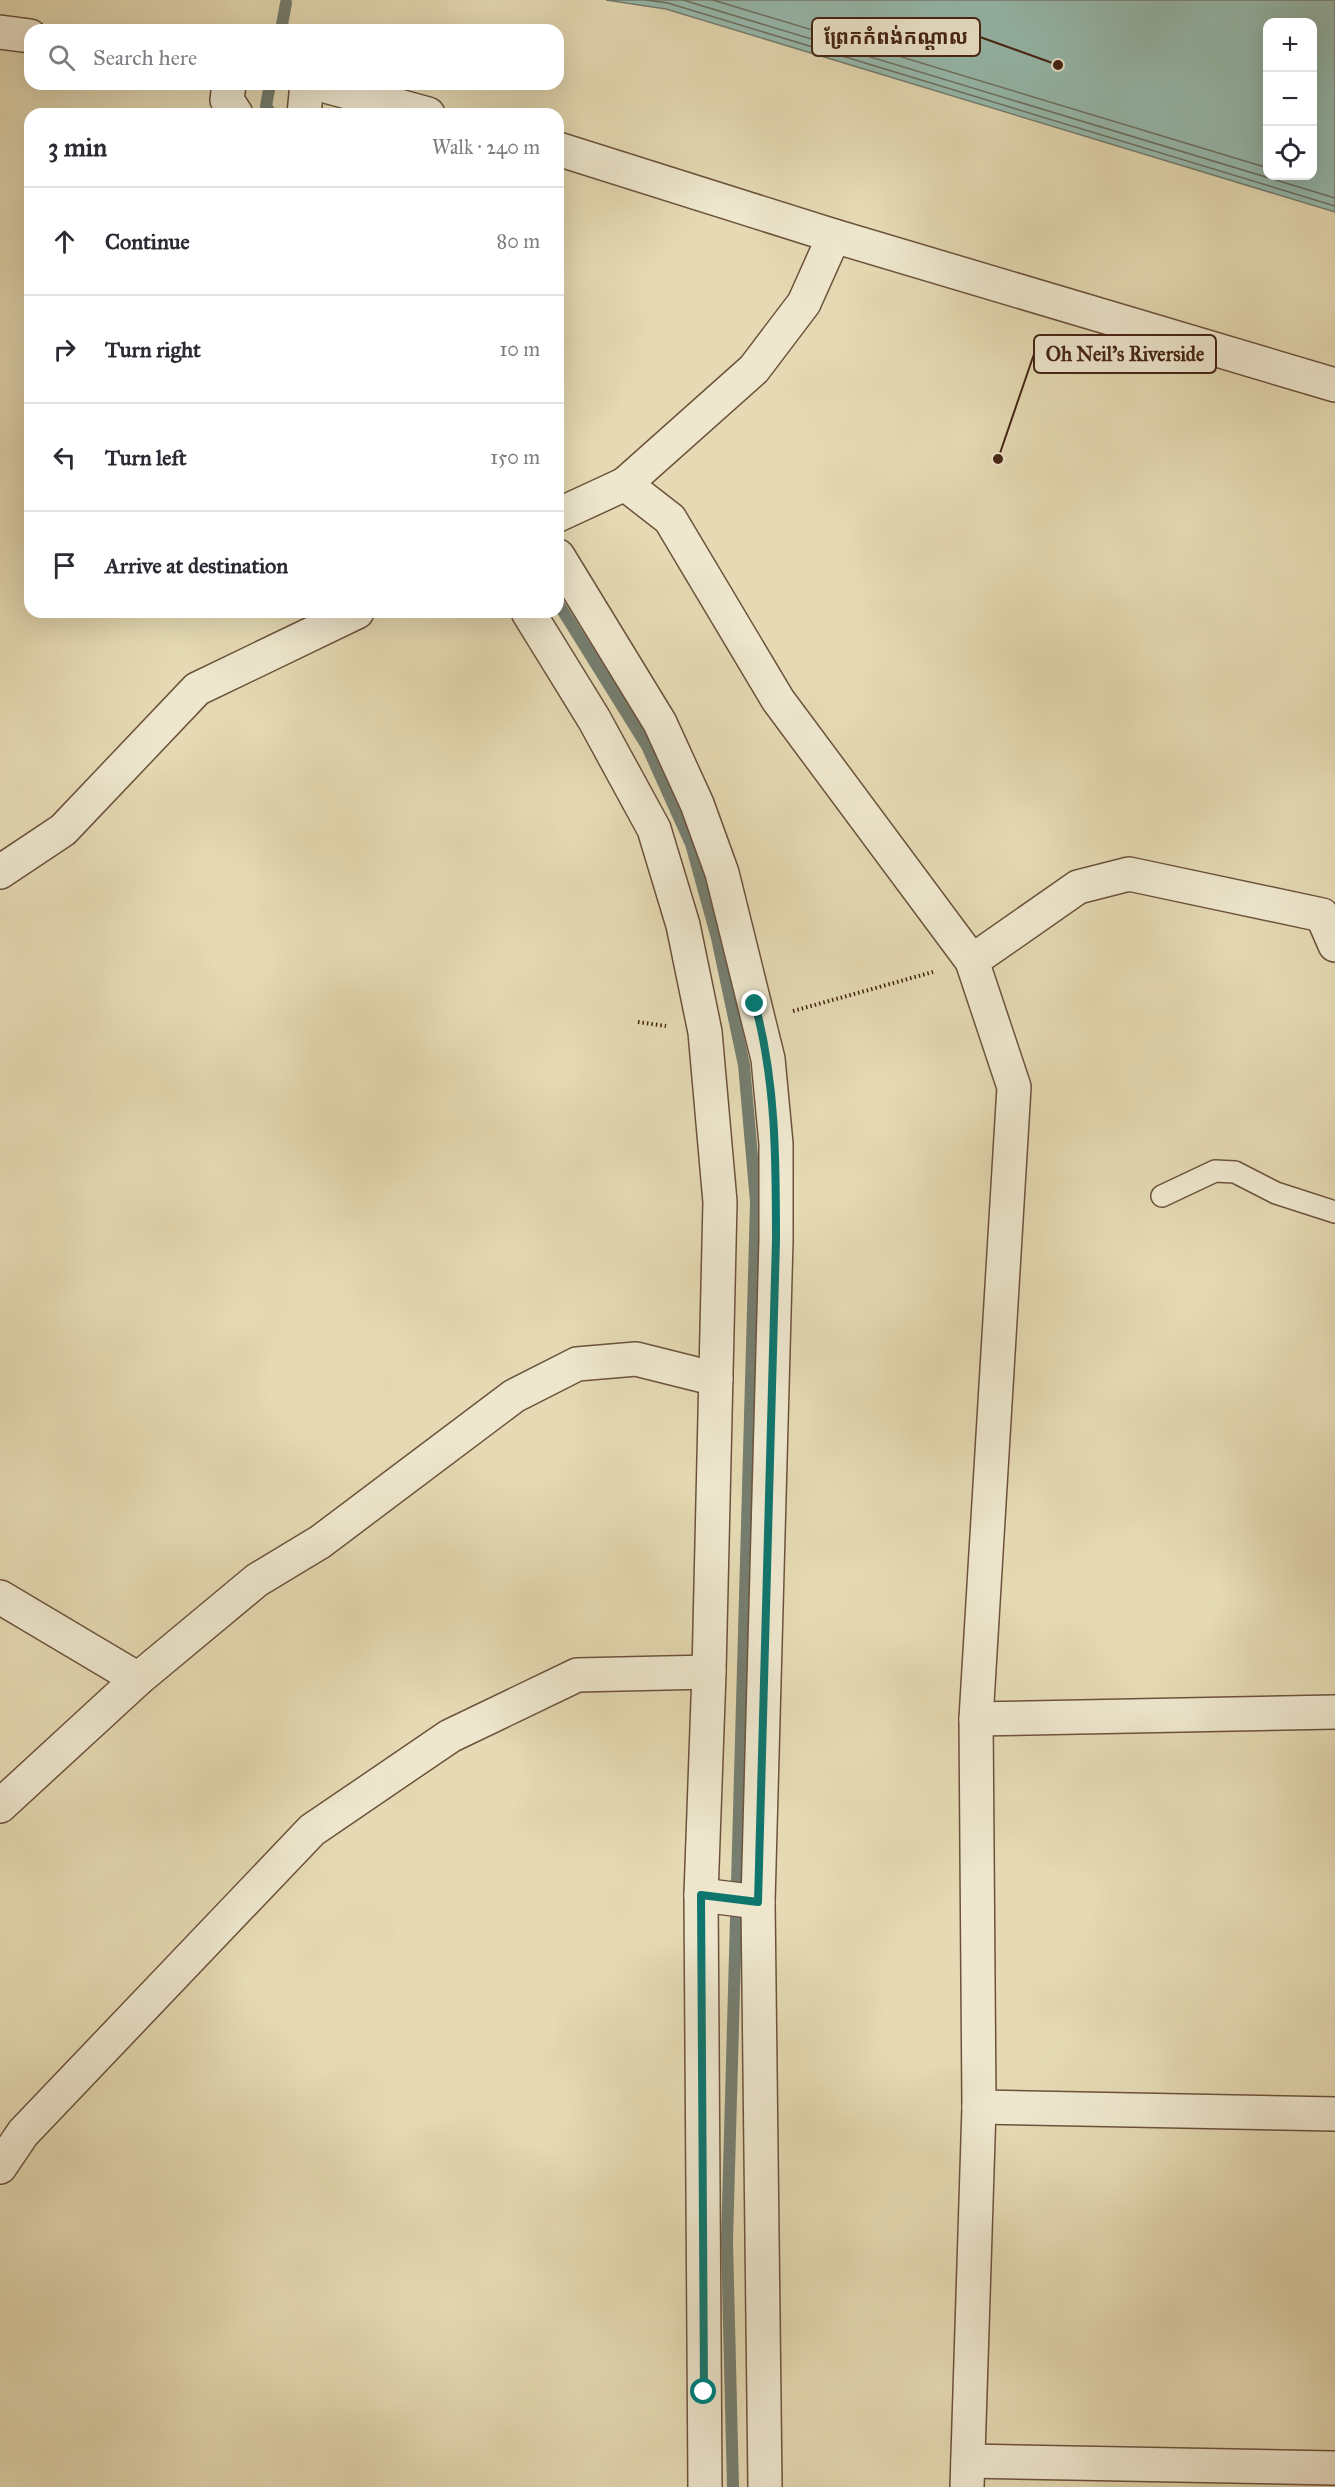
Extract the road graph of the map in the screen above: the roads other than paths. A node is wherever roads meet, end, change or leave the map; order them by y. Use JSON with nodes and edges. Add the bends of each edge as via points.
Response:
{"nodes":[{"id":1,"x":0,"y":32,"type":"edge"},
{"id":2,"x":24,"y":35,"type":"edge"},
{"id":3,"x":228,"y":90,"type":"edge"},
{"id":4,"x":306,"y":90,"type":"edge"},
{"id":5,"x":340,"y":90,"type":"edge"},
{"id":6,"x":232,"y":108,"type":"edge"},
{"id":7,"x":305,"y":108,"type":"edge"},
{"id":8,"x":406,"y":108,"type":"edge"},
{"id":9,"x":564,"y":152,"type":"edge"},
{"id":10,"x":834,"y":236,"type":"junction"},
{"id":11,"x":1335,"y":385,"type":"edge"},
{"id":12,"x":625,"y":484,"type":"junction"},
{"id":13,"x":564,"y":512,"type":"edge"},
{"id":14,"x":564,"y":566,"type":"edge"},
{"id":15,"x":345,"y":618,"type":"edge"},
{"id":16,"x":532,"y":618,"type":"edge"},
{"id":17,"x":0,"y":872,"type":"edge"},
{"id":18,"x":1328,"y":910,"type":"edge"},
{"id":19,"x":1335,"y":945,"type":"edge"},
{"id":20,"x":972,"y":961,"type":"junction"},
{"id":21,"x":1162,"y":1196,"type":"dead end"},
{"id":22,"x":1335,"y":1212,"type":"edge"},
{"id":23,"x":716,"y":1379,"type":"junction"},
{"id":24,"x":0,"y":1597,"type":"edge"},
{"id":25,"x":710,"y":1672,"type":"junction"},
{"id":26,"x":138,"y":1679,"type":"junction"},
{"id":27,"x":1335,"y":1712,"type":"edge"},
{"id":28,"x":976,"y":1719,"type":"junction"},
{"id":29,"x":0,"y":1806,"type":"edge"},
{"id":30,"x":701,"y":1895,"type":"junction"},
{"id":31,"x":758,"y":1902,"type":"junction"},
{"id":32,"x":979,"y":2107,"type":"junction"},
{"id":33,"x":1335,"y":2114,"type":"edge"},
{"id":34,"x":0,"y":2167,"type":"edge"},
{"id":35,"x":1335,"y":2468,"type":"edge"},
{"id":36,"x":968,"y":2474,"type":"edge"},
{"id":37,"x":705,"y":2487,"type":"edge"},
{"id":38,"x":765,"y":2487,"type":"edge"}],
"edges":[{"from":1,"to":2,"type":"street"},
{"from":3,"to":6,"type":"street","via":[[227,100]]},
{"from":4,"to":7,"type":"street"},
{"from":5,"to":8,"type":"street"},
{"from":9,"to":10,"type":"street"},
{"from":10,"to":11,"type":"street"},
{"from":10,"to":12,"type":"street","via":[[804,303],[754,369]]},
{"from":12,"to":13,"type":"street"},
{"from":12,"to":20,"type":"street","via":[[670,519],[778,700]]},
{"from":14,"to":31,"type":"street","via":[[660,723],[697,804],[722,873],[768,1059],[776,1155]]},
{"from":15,"to":17,"type":"street","via":[[197,689],[63,830]]},
{"from":16,"to":23,"type":"street","via":[[594,719],[654,829],[683,925],[705,1032],[720,1202]]},
{"from":18,"to":19,"type":"street"},
{"from":18,"to":20,"type":"street","via":[[1129,874],[1078,887]]},
{"from":20,"to":28,"type":"street","via":[[1014,1087]]},
{"from":21,"to":22,"type":"lane","via":[[1215,1171],[1235,1172],[1276,1193]]},
{"from":23,"to":25,"type":"street"},
{"from":23,"to":26,"type":"street","via":[[636,1359],[577,1364],[514,1396],[320,1542],[257,1580]]},
{"from":24,"to":26,"type":"street"},
{"from":25,"to":30,"type":"street"},
{"from":25,"to":34,"type":"street","via":[[577,1675],[450,1736],[312,1830],[23,2133]]},
{"from":26,"to":29,"type":"street"},
{"from":27,"to":28,"type":"street"},
{"from":28,"to":32,"type":"street"},
{"from":30,"to":31,"type":"street"},
{"from":30,"to":37,"type":"street"},
{"from":31,"to":38,"type":"street"},
{"from":32,"to":33,"type":"street"},
{"from":32,"to":36,"type":"street"},
{"from":35,"to":36,"type":"street"}]}
